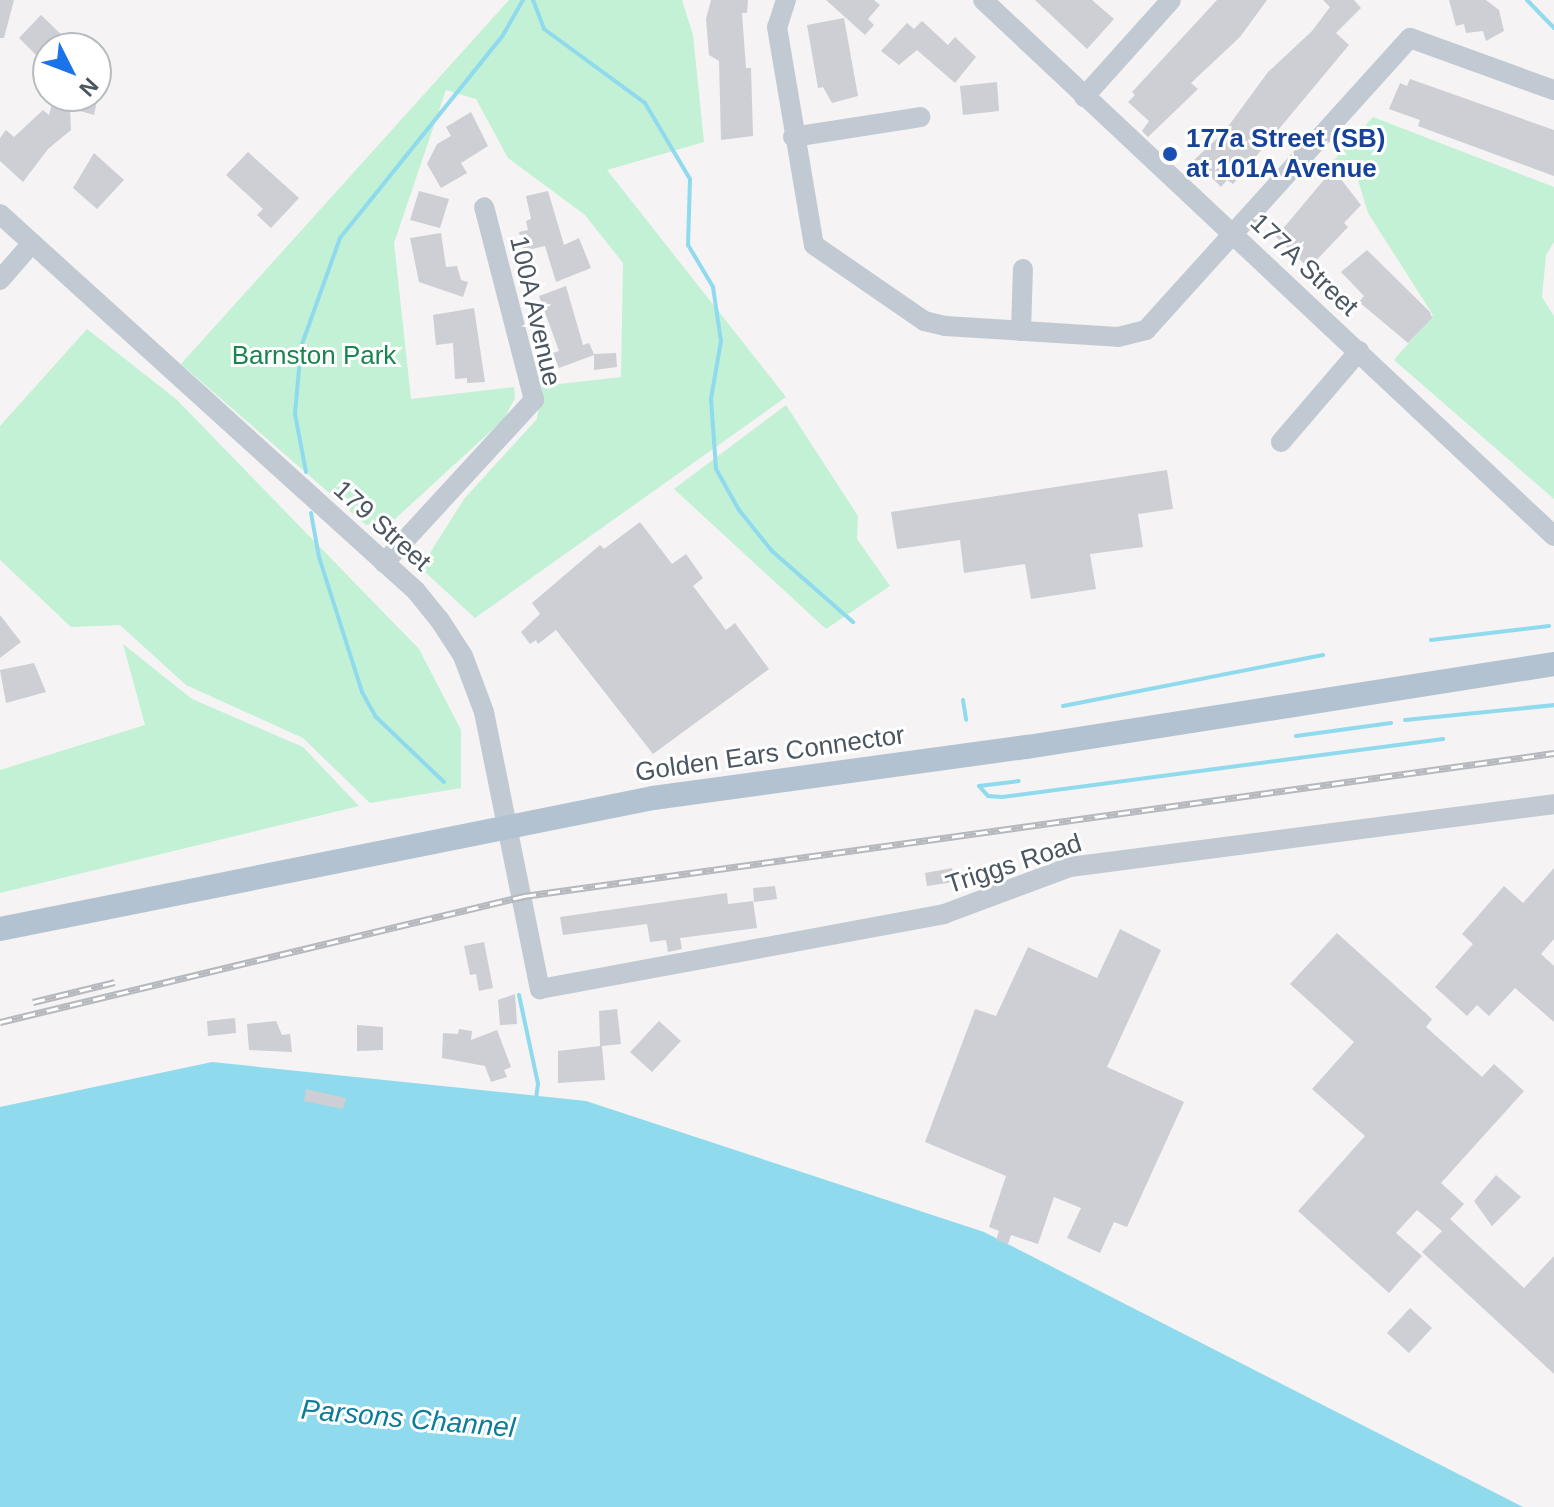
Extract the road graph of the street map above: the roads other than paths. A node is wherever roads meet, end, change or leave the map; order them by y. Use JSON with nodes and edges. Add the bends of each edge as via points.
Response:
{"nodes":[{"id":1,"x":786,"y":0,"type":"edge"},
{"id":2,"x":983,"y":0,"type":"edge"},
{"id":3,"x":1171,"y":0,"type":"edge"},
{"id":4,"x":1554,"y":90,"type":"edge"},
{"id":5,"x":1084,"y":97,"type":"junction"},
{"id":6,"x":920,"y":117,"type":"dead end"},
{"id":7,"x":793,"y":137,"type":"junction"},
{"id":8,"x":484,"y":207,"type":"dead end"},
{"id":9,"x":0,"y":214,"type":"edge"},
{"id":10,"x":1234,"y":235,"type":"junction"},
{"id":11,"x":32,"y":243,"type":"junction"},
{"id":12,"x":1023,"y":269,"type":"dead end"},
{"id":13,"x":0,"y":280,"type":"edge"},
{"id":14,"x":1021,"y":331,"type":"junction"},
{"id":15,"x":1359,"y":351,"type":"junction"},
{"id":16,"x":1281,"y":442,"type":"dead end"},
{"id":17,"x":1554,"y":536,"type":"edge"},
{"id":18,"x":384,"y":563,"type":"junction"},
{"id":19,"x":1554,"y":664,"type":"edge"},
{"id":20,"x":1554,"y":804,"type":"edge"},
{"id":21,"x":508,"y":824,"type":"junction"},
{"id":22,"x":0,"y":929,"type":"edge"},
{"id":23,"x":540,"y":989,"type":"joint"}],
"edges":[{"from":1,"to":7,"type":"street","via":[[777,27]]},
{"from":2,"to":5,"type":"street","name":"177A Street"},
{"from":3,"to":5,"type":"street"},
{"from":4,"to":10,"type":"street","via":[[1410,38]]},
{"from":5,"to":10,"type":"street","name":"177A Street"},
{"from":6,"to":7,"type":"street"},
{"from":7,"to":14,"type":"street","via":[[812,238],[825,258],[930,323]]},
{"from":8,"to":18,"type":"street","name":"100A Avenue","via":[[534,400]]},
{"from":9,"to":11,"type":"street","name":"179 Street"},
{"from":10,"to":14,"type":"street","via":[[1159,319],[1140,333],[1118,337]]},
{"from":10,"to":15,"type":"street","name":"177A Street"},
{"from":11,"to":13,"type":"street"},
{"from":11,"to":18,"type":"street","name":"179 Street"},
{"from":12,"to":14,"type":"street"},
{"from":15,"to":16,"type":"street"},
{"from":15,"to":17,"type":"street","name":"177A Street"},
{"from":18,"to":21,"type":"street","name":"179 Street","via":[[416,591],[463,656],[484,712]]},
{"from":19,"to":21,"type":"main road","name":"Golden Ears Connector"},
{"from":20,"to":23,"type":"street","name":"Triggs Road","via":[[1070,867],[944,914]]},
{"from":21,"to":22,"type":"main road","name":"Golden Ears Connector"},
{"from":21,"to":23,"type":"street","name":"179 Street"}]}
